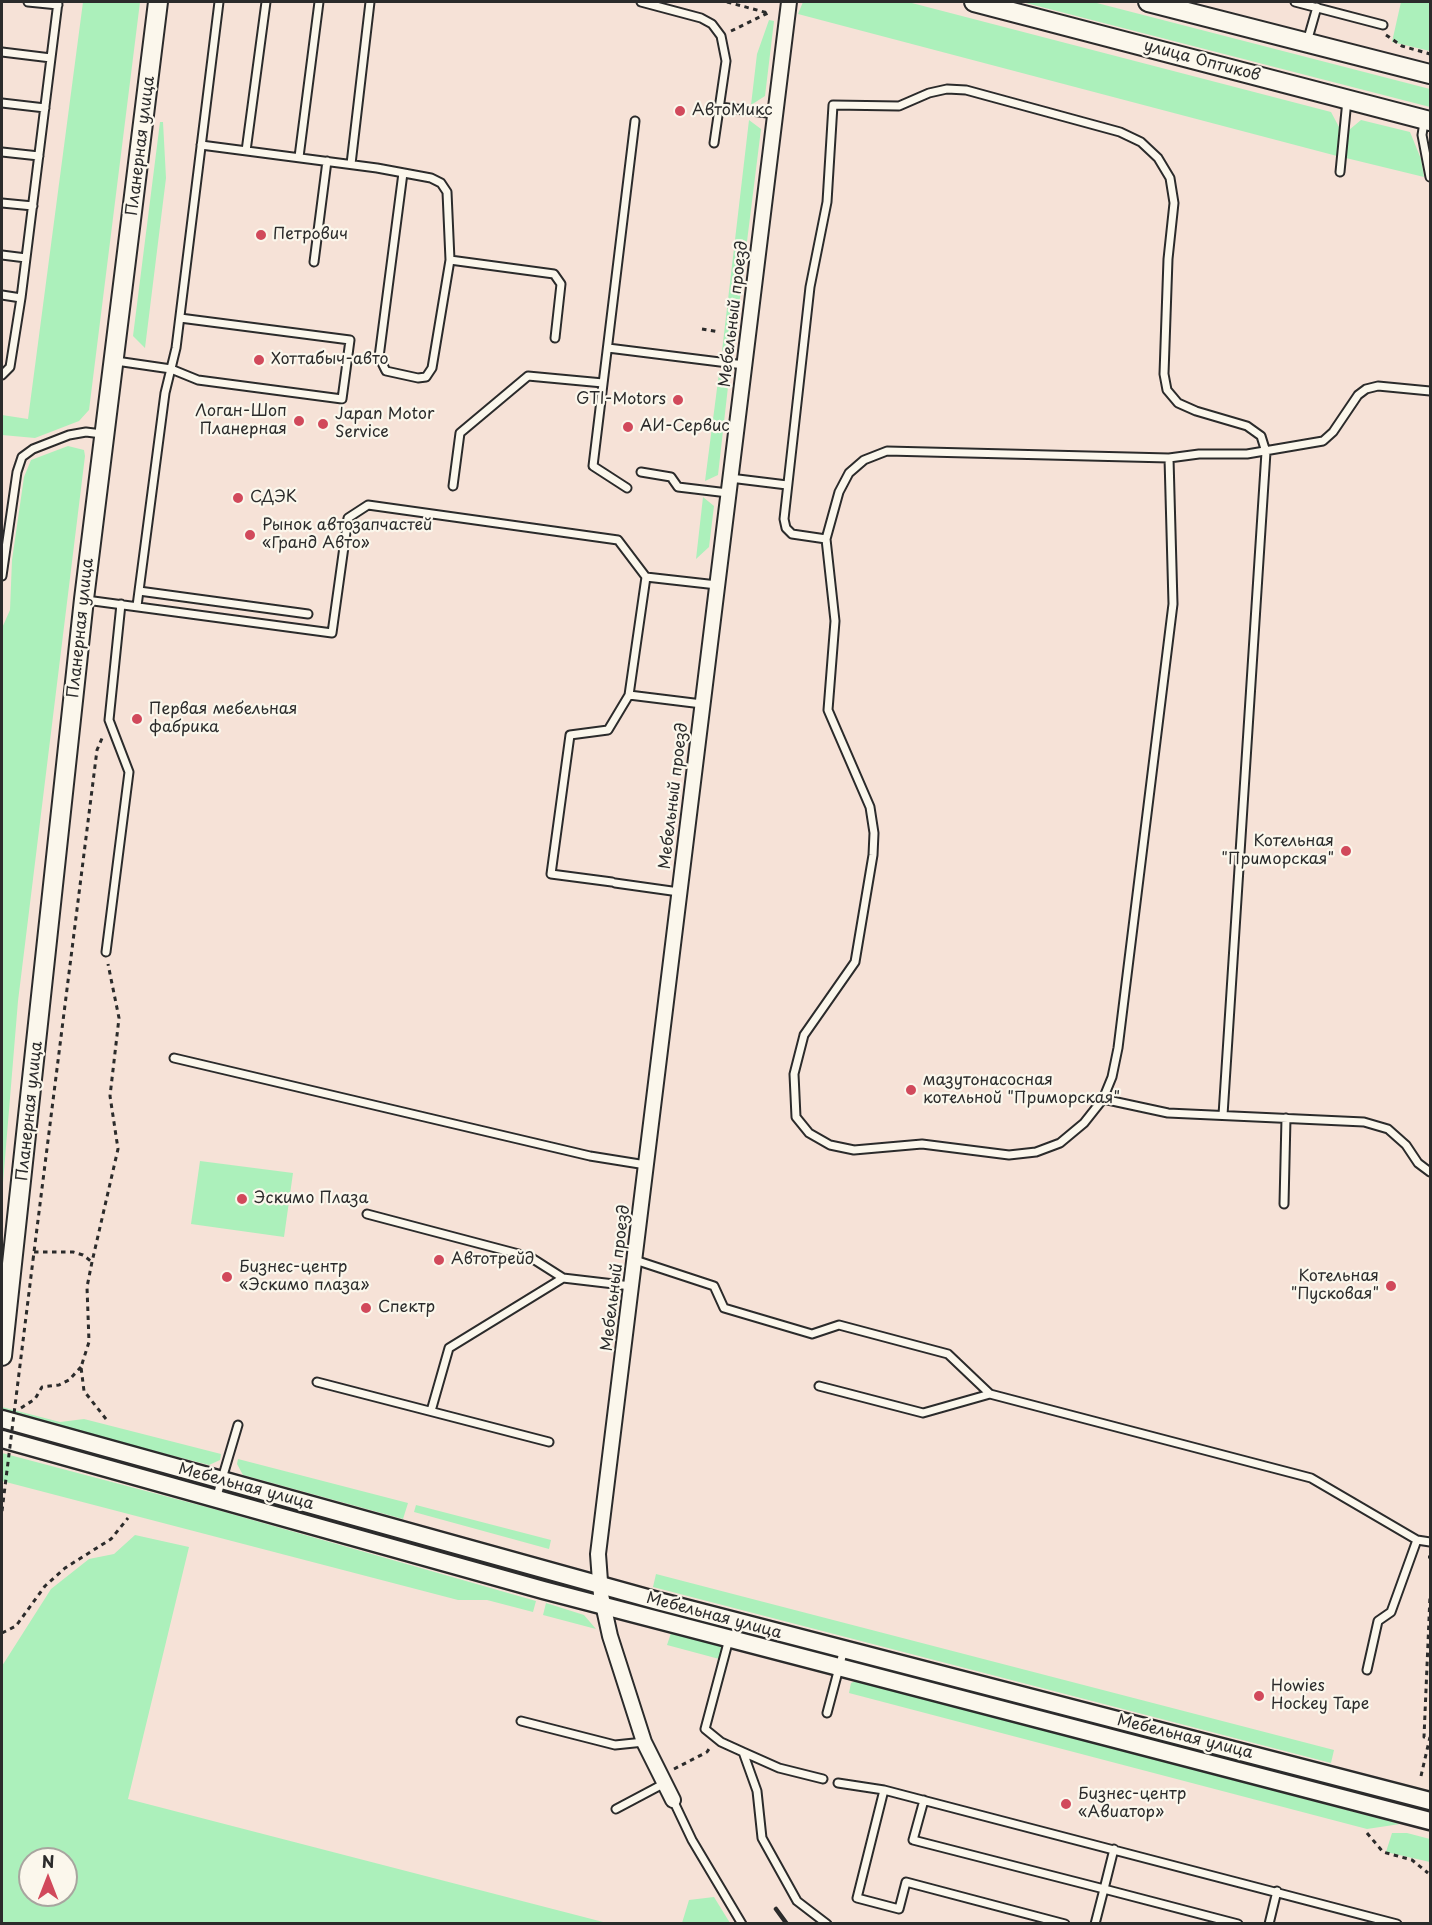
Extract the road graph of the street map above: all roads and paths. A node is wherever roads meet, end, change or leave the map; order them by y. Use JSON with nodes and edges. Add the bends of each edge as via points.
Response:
{"nodes":[{"id":1,"x":28,"y":2,"type":"edge"},
{"id":2,"x":158,"y":2,"type":"edge"},
{"id":3,"x":219,"y":2,"type":"edge"},
{"id":4,"x":266,"y":2,"type":"edge"},
{"id":5,"x":319,"y":2,"type":"edge"},
{"id":6,"x":370,"y":2,"type":"edge"},
{"id":7,"x":641,"y":2,"type":"edge"},
{"id":8,"x":727,"y":2,"type":"edge"},
{"id":9,"x":789,"y":2,"type":"edge"},
{"id":10,"x":974,"y":2,"type":"edge"},
{"id":11,"x":1148,"y":2,"type":"edge"},
{"id":12,"x":1295,"y":2,"type":"edge"},
{"id":13,"x":58,"y":3,"type":"edge"},
{"id":14,"x":1317,"y":7,"type":"junction"},
{"id":15,"x":768,"y":13,"type":"junction"},
{"id":16,"x":774,"y":15,"type":"dead end"},
{"id":17,"x":1383,"y":25,"type":"joint"},
{"id":18,"x":721,"y":36,"type":"junction"},
{"id":19,"x":1307,"y":43,"type":"junction"},
{"id":20,"x":2,"y":52,"type":"edge"},
{"id":21,"x":1431,"y":54,"type":"edge"},
{"id":22,"x":51,"y":58,"type":"junction"},
{"id":23,"x":1431,"y":74,"type":"edge"},
{"id":24,"x":1347,"y":99,"type":"junction"},
{"id":25,"x":2,"y":104,"type":"edge"},
{"id":26,"x":720,"y":107,"type":"junction"},
{"id":27,"x":45,"y":108,"type":"junction"},
{"id":28,"x":775,"y":114,"type":"junction"},
{"id":29,"x":1428,"y":120,"type":"edge"},
{"id":30,"x":635,"y":121,"type":"dead end"},
{"id":31,"x":714,"y":143,"type":"dead end"},
{"id":32,"x":201,"y":145,"type":"junction"},
{"id":33,"x":246,"y":151,"type":"junction"},
{"id":34,"x":2,"y":152,"type":"edge"},
{"id":35,"x":39,"y":156,"type":"junction"},
{"id":36,"x":299,"y":157,"type":"junction"},
{"id":37,"x":327,"y":161,"type":"junction"},
{"id":38,"x":351,"y":164,"type":"junction"},
{"id":39,"x":1340,"y":172,"type":"dead end"},
{"id":40,"x":403,"y":173,"type":"junction"},
{"id":41,"x":1431,"y":177,"type":"edge"},
{"id":42,"x":2,"y":203,"type":"edge"},
{"id":43,"x":33,"y":206,"type":"junction"},
{"id":44,"x":2,"y":255,"type":"edge"},
{"id":45,"x":26,"y":258,"type":"junction"},
{"id":46,"x":450,"y":260,"type":"junction"},
{"id":47,"x":314,"y":262,"type":"dead end"},
{"id":48,"x":2,"y":295,"type":"edge"},
{"id":49,"x":21,"y":298,"type":"junction"},
{"id":50,"x":180,"y":318,"type":"junction"},
{"id":51,"x":702,"y":329,"type":"dead end"},
{"id":52,"x":719,"y":332,"type":"dead end"},
{"id":53,"x":555,"y":338,"type":"dead end"},
{"id":54,"x":608,"y":348,"type":"junction"},
{"id":55,"x":114,"y":361,"type":"junction"},
{"id":56,"x":744,"y":365,"type":"junction"},
{"id":57,"x":171,"y":369,"type":"junction"},
{"id":58,"x":2,"y":375,"type":"edge"},
{"id":59,"x":603,"y":383,"type":"junction"},
{"id":60,"x":1431,"y":390,"type":"edge"},
{"id":61,"x":105,"y":434,"type":"junction"},
{"id":62,"x":1266,"y":452,"type":"junction"},
{"id":63,"x":1168,"y":458,"type":"junction"},
{"id":64,"x":641,"y":472,"type":"dead end"},
{"id":65,"x":730,"y":478,"type":"junction"},
{"id":66,"x":787,"y":484,"type":"junction"},
{"id":67,"x":453,"y":486,"type":"dead end"},
{"id":68,"x":627,"y":488,"type":"dead end"},
{"id":69,"x":728,"y":493,"type":"junction"},
{"id":70,"x":826,"y":539,"type":"junction"},
{"id":71,"x":2,"y":576,"type":"edge"},
{"id":72,"x":646,"y":577,"type":"junction"},
{"id":73,"x":717,"y":585,"type":"junction"},
{"id":74,"x":139,"y":591,"type":"junction"},
{"id":75,"x":84,"y":599,"type":"junction"},
{"id":76,"x":121,"y":604,"type":"junction"},
{"id":77,"x":137,"y":606,"type":"junction"},
{"id":78,"x":308,"y":614,"type":"dead end"},
{"id":79,"x":629,"y":695,"type":"junction"},
{"id":80,"x":702,"y":704,"type":"junction"},
{"id":81,"x":109,"y":720,"type":"junction"},
{"id":82,"x":679,"y":892,"type":"junction"},
{"id":83,"x":106,"y":952,"type":"joint"},
{"id":84,"x":174,"y":1058,"type":"dead end"},
{"id":85,"x":1103,"y":1099,"type":"junction"},
{"id":86,"x":1224,"y":1115,"type":"junction"},
{"id":87,"x":1286,"y":1118,"type":"junction"},
{"id":88,"x":646,"y":1165,"type":"junction"},
{"id":89,"x":1431,"y":1172,"type":"edge"},
{"id":90,"x":1284,"y":1204,"type":"dead end"},
{"id":91,"x":367,"y":1214,"type":"dead end"},
{"id":92,"x":34,"y":1252,"type":"junction"},
{"id":93,"x":635,"y":1260,"type":"junction"},
{"id":94,"x":92,"y":1262,"type":"junction"},
{"id":95,"x":563,"y":1278,"type":"junction"},
{"id":96,"x":631,"y":1286,"type":"junction"},
{"id":97,"x":2,"y":1356,"type":"edge"},
{"id":98,"x":81,"y":1367,"type":"junction"},
{"id":99,"x":317,"y":1382,"type":"dead end"},
{"id":100,"x":819,"y":1386,"type":"dead end"},
{"id":101,"x":990,"y":1394,"type":"junction"},
{"id":102,"x":21,"y":1408,"type":"dead end"},
{"id":103,"x":431,"y":1411,"type":"junction"},
{"id":104,"x":2,"y":1419,"type":"edge"},
{"id":105,"x":106,"y":1419,"type":"dead end"},
{"id":106,"x":238,"y":1425,"type":"dead end"},
{"id":107,"x":2,"y":1438,"type":"edge"},
{"id":108,"x":549,"y":1442,"type":"dead end"},
{"id":109,"x":221,"y":1480,"type":"junction"},
{"id":110,"x":216,"y":1499,"type":"junction"},
{"id":111,"x":2,"y":1511,"type":"edge"},
{"id":112,"x":128,"y":1518,"type":"dead end"},
{"id":113,"x":1417,"y":1540,"type":"junction"},
{"id":114,"x":1431,"y":1542,"type":"edge"},
{"id":115,"x":602,"y":1595,"type":"junction"},
{"id":116,"x":1431,"y":1596,"type":"edge"},
{"id":117,"x":734,"y":1621,"type":"junction"},
{"id":118,"x":2,"y":1633,"type":"edge"},
{"id":119,"x":729,"y":1638,"type":"junction"},
{"id":120,"x":844,"y":1649,"type":"junction"},
{"id":121,"x":839,"y":1667,"type":"junction"},
{"id":122,"x":1367,"y":1670,"type":"dead end"},
{"id":123,"x":1428,"y":1700,"type":"edge"},
{"id":124,"x":827,"y":1713,"type":"dead end"},
{"id":125,"x":521,"y":1721,"type":"dead end"},
{"id":126,"x":716,"y":1738,"type":"junction"},
{"id":127,"x":644,"y":1742,"type":"junction"},
{"id":128,"x":743,"y":1752,"type":"junction"},
{"id":129,"x":1421,"y":1776,"type":"dead end"},
{"id":130,"x":667,"y":1778,"type":"junction"},
{"id":131,"x":823,"y":1779,"type":"dead end"},
{"id":132,"x":838,"y":1783,"type":"dead end"},
{"id":133,"x":884,"y":1790,"type":"junction"},
{"id":134,"x":673,"y":1800,"type":"joint"},
{"id":135,"x":924,"y":1800,"type":"junction"},
{"id":136,"x":1431,"y":1801,"type":"edge"},
{"id":137,"x":616,"y":1809,"type":"dead end"},
{"id":138,"x":1431,"y":1821,"type":"edge"},
{"id":139,"x":1366,"y":1833,"type":"dead end"},
{"id":140,"x":1114,"y":1849,"type":"junction"},
{"id":141,"x":1428,"y":1873,"type":"dead end"},
{"id":142,"x":1104,"y":1889,"type":"junction"},
{"id":143,"x":1277,"y":1891,"type":"junction"},
{"id":144,"x":742,"y":1923,"type":"edge"},
{"id":145,"x":827,"y":1923,"type":"edge"},
{"id":146,"x":1065,"y":1923,"type":"edge"},
{"id":147,"x":1095,"y":1923,"type":"edge"},
{"id":148,"x":1238,"y":1923,"type":"edge"},
{"id":149,"x":1269,"y":1923,"type":"edge"},
{"id":150,"x":1397,"y":1923,"type":"edge"}],
"edges":[{"from":1,"to":13,"type":"lane"},
{"from":2,"to":55,"type":"main road","name":"Планерная улица"},
{"from":3,"to":32,"type":"lane"},
{"from":4,"to":33,"type":"lane"},
{"from":5,"to":36,"type":"lane"},
{"from":6,"to":38,"type":"lane"},
{"from":7,"to":18,"type":"lane","via":[[701,18]]},
{"from":8,"to":15,"type":"path"},
{"from":9,"to":28,"type":"street","name":"Мебельный проезд"},
{"from":10,"to":24,"type":"main road","name":"улица Оптиков"},
{"from":11,"to":19,"type":"main road"},
{"from":12,"to":14,"type":"lane"},
{"from":13,"to":22,"type":"lane"},
{"from":14,"to":17,"type":"lane"},
{"from":14,"to":19,"type":"lane"},
{"from":15,"to":16,"type":"path"},
{"from":15,"to":18,"type":"path"},
{"from":17,"to":21,"type":"path","via":[[1387,38]]},
{"from":18,"to":26,"type":"lane","via":[[726,61]]},
{"from":19,"to":23,"type":"main road"},
{"from":20,"to":22,"type":"lane"},
{"from":22,"to":27,"type":"lane"},
{"from":24,"to":29,"type":"main road","name":"улица Оптиков"},
{"from":24,"to":39,"type":"lane"},
{"from":25,"to":27,"type":"lane"},
{"from":26,"to":28,"type":"lane"},
{"from":26,"to":31,"type":"lane"},
{"from":27,"to":35,"type":"lane"},
{"from":28,"to":56,"type":"street","name":"Мебельный проезд"},
{"from":29,"to":41,"type":"lane","via":[[1422,135]]},
{"from":30,"to":54,"type":"lane"},
{"from":32,"to":33,"type":"lane"},
{"from":32,"to":50,"type":"lane"},
{"from":33,"to":36,"type":"lane"},
{"from":34,"to":35,"type":"lane"},
{"from":35,"to":43,"type":"lane"},
{"from":36,"to":37,"type":"lane"},
{"from":37,"to":38,"type":"lane"},
{"from":37,"to":47,"type":"lane"},
{"from":38,"to":40,"type":"lane"},
{"from":40,"to":46,"type":"lane","via":[[431,178],[447,192]]},
{"from":40,"to":46,"type":"lane","via":[[379,357],[386,371],[418,378],[426,376],[432,368]]},
{"from":42,"to":43,"type":"lane"},
{"from":43,"to":45,"type":"lane"},
{"from":44,"to":45,"type":"lane"},
{"from":45,"to":49,"type":"lane"},
{"from":46,"to":53,"type":"lane","via":[[554,274],[561,284]]},
{"from":48,"to":49,"type":"lane"},
{"from":49,"to":58,"type":"lane","via":[[9,367]]},
{"from":50,"to":57,"type":"lane"},
{"from":50,"to":57,"type":"lane","via":[[350,340],[342,399],[198,380]]},
{"from":51,"to":52,"type":"path"},
{"from":54,"to":56,"type":"lane"},
{"from":54,"to":59,"type":"lane"},
{"from":55,"to":57,"type":"lane"},
{"from":55,"to":61,"type":"main road","name":"Планерная улица"},
{"from":56,"to":65,"type":"street","name":"Мебельный проезд"},
{"from":57,"to":74,"type":"lane"},
{"from":59,"to":67,"type":"lane","via":[[528,376],[460,433]]},
{"from":59,"to":68,"type":"lane","via":[[593,466]]},
{"from":60,"to":62,"type":"lane","via":[[1378,386],[1366,389],[1323,441]]},
{"from":61,"to":71,"type":"lane","via":[[69,435],[33,448],[22,457]]},
{"from":61,"to":75,"type":"main road","name":"Планерная улица"},
{"from":62,"to":63,"type":"lane"},
{"from":62,"to":66,"type":"lane","via":[[1261,436],[1247,426],[1178,403],[1167,390],[1164,374],[1168,260],[1174,203],[1170,178],[1158,158],[1141,142],[1120,132],[966,90],[946,89],[899,106],[833,105],[827,202],[810,288]]},
{"from":62,"to":86,"type":"lane"},
{"from":63,"to":70,"type":"lane","via":[[887,451],[864,460],[849,473],[839,492]]},
{"from":63,"to":85,"type":"lane","via":[[1173,604],[1118,1048]]},
{"from":64,"to":69,"type":"lane","via":[[671,477],[678,486]]},
{"from":65,"to":66,"type":"lane"},
{"from":65,"to":69,"type":"street","name":"Мебельный проезд"},
{"from":66,"to":70,"type":"lane","via":[[786,528],[802,538]]},
{"from":69,"to":73,"type":"street","name":"Мебельный проезд"},
{"from":70,"to":85,"type":"lane","via":[[835,621],[828,710],[863,787],[874,833],[855,962],[804,1035],[794,1074],[796,1117],[808,1133],[854,1150],[922,1144],[1009,1155],[1036,1152],[1060,1143],[1084,1123]]},
{"from":72,"to":73,"type":"lane"},
{"from":72,"to":77,"type":"lane","via":[[618,540],[368,505],[348,518],[332,633]]},
{"from":72,"to":79,"type":"lane"},
{"from":73,"to":80,"type":"street","name":"Мебельный проезд"},
{"from":74,"to":77,"type":"lane"},
{"from":74,"to":78,"type":"lane"},
{"from":75,"to":76,"type":"lane"},
{"from":75,"to":97,"type":"main road","name":"Планерная улица"},
{"from":76,"to":77,"type":"lane"},
{"from":76,"to":81,"type":"lane"},
{"from":79,"to":80,"type":"lane"},
{"from":79,"to":82,"type":"lane","via":[[608,730],[570,735],[551,873]]},
{"from":80,"to":82,"type":"street","name":"Мебельный проезд"},
{"from":81,"to":83,"type":"lane","via":[[129,772]]},
{"from":81,"to":92,"type":"path","via":[[97,750]]},
{"from":82,"to":88,"type":"street","name":"Мебельный проезд"},
{"from":83,"to":94,"type":"path","via":[[119,1017],[111,1096],[118,1149]]},
{"from":84,"to":88,"type":"lane","via":[[590,1156]]},
{"from":85,"to":86,"type":"lane","via":[[1168,1113]]},
{"from":86,"to":87,"type":"lane"},
{"from":87,"to":89,"type":"lane","via":[[1364,1122],[1388,1129]]},
{"from":87,"to":90,"type":"lane"},
{"from":88,"to":93,"type":"street","name":"Мебельный проезд"},
{"from":91,"to":95,"type":"lane","via":[[530,1257]]},
{"from":92,"to":94,"type":"path","via":[[73,1252]]},
{"from":92,"to":111,"type":"path","bridge":true},
{"from":93,"to":96,"type":"street","name":"Мебельный проезд"},
{"from":93,"to":101,"type":"lane","via":[[714,1286],[724,1308],[812,1335],[839,1325],[948,1354]]},
{"from":94,"to":98,"type":"path","via":[[87,1287],[89,1342]]},
{"from":95,"to":96,"type":"lane"},
{"from":95,"to":103,"type":"lane","via":[[449,1348]]},
{"from":96,"to":115,"type":"street","name":"Мебельный проезд","via":[[598,1554]]},
{"from":98,"to":102,"type":"path","via":[[69,1380],[42,1387],[35,1399]]},
{"from":98,"to":105,"type":"path","via":[[84,1391]]},
{"from":99,"to":103,"type":"lane"},
{"from":100,"to":101,"type":"lane","via":[[923,1413]]},
{"from":101,"to":113,"type":"lane","via":[[1311,1478]]},
{"from":103,"to":108,"type":"lane"},
{"from":104,"to":109,"type":"street","name":"Мебельная улица"},
{"from":106,"to":109,"type":"lane"},
{"from":107,"to":110,"type":"street","name":"Мебельная улица"},
{"from":109,"to":110,"type":"lane"},
{"from":109,"to":115,"type":"street","name":"Мебельная улица"},
{"from":110,"to":115,"type":"street","name":"Мебельная улица"},
{"from":112,"to":118,"type":"path","via":[[111,1539],[65,1568],[45,1586],[16,1626]]},
{"from":113,"to":114,"type":"lane"},
{"from":113,"to":122,"type":"lane","via":[[1391,1612],[1378,1621]]},
{"from":115,"to":117,"type":"street","name":"Мебельная улица"},
{"from":115,"to":119,"type":"street","name":"Мебельная улица"},
{"from":115,"to":127,"type":"street","name":"Мебельный проезд","via":[[610,1636]]},
{"from":116,"to":123,"type":"path"},
{"from":117,"to":119,"type":"lane"},
{"from":117,"to":120,"type":"street","name":"Мебельная улица"},
{"from":119,"to":121,"type":"street","name":"Мебельная улица"},
{"from":119,"to":126,"type":"lane","via":[[705,1729]]},
{"from":120,"to":121,"type":"lane"},
{"from":120,"to":136,"type":"street","name":"Мебельная улица"},
{"from":121,"to":124,"type":"lane"},
{"from":121,"to":138,"type":"street","name":"Мебельная улица"},
{"from":123,"to":129,"type":"path","via":[[1424,1737],[1430,1737]]},
{"from":125,"to":127,"type":"lane","via":[[615,1745]]},
{"from":126,"to":128,"type":"lane"},
{"from":126,"to":130,"type":"path","via":[[707,1752]]},
{"from":127,"to":130,"type":"street","name":"Мебельный проезд"},
{"from":128,"to":131,"type":"lane","via":[[779,1768]]},
{"from":128,"to":145,"type":"lane","via":[[757,1791],[762,1838],[797,1901]]},
{"from":130,"to":134,"type":"street","name":"Мебельный проезд"},
{"from":130,"to":137,"type":"lane"},
{"from":132,"to":133,"type":"lane"},
{"from":133,"to":135,"type":"lane"},
{"from":133,"to":146,"type":"lane","via":[[856,1898],[899,1909],[906,1882]]},
{"from":134,"to":144,"type":"lane"},
{"from":135,"to":140,"type":"lane"},
{"from":135,"to":142,"type":"lane","via":[[913,1840]]},
{"from":139,"to":141,"type":"path","via":[[1383,1852],[1412,1860]]},
{"from":140,"to":142,"type":"lane"},
{"from":140,"to":143,"type":"lane"},
{"from":142,"to":147,"type":"lane"},
{"from":142,"to":148,"type":"lane"},
{"from":143,"to":149,"type":"lane"},
{"from":143,"to":150,"type":"lane"}]}
